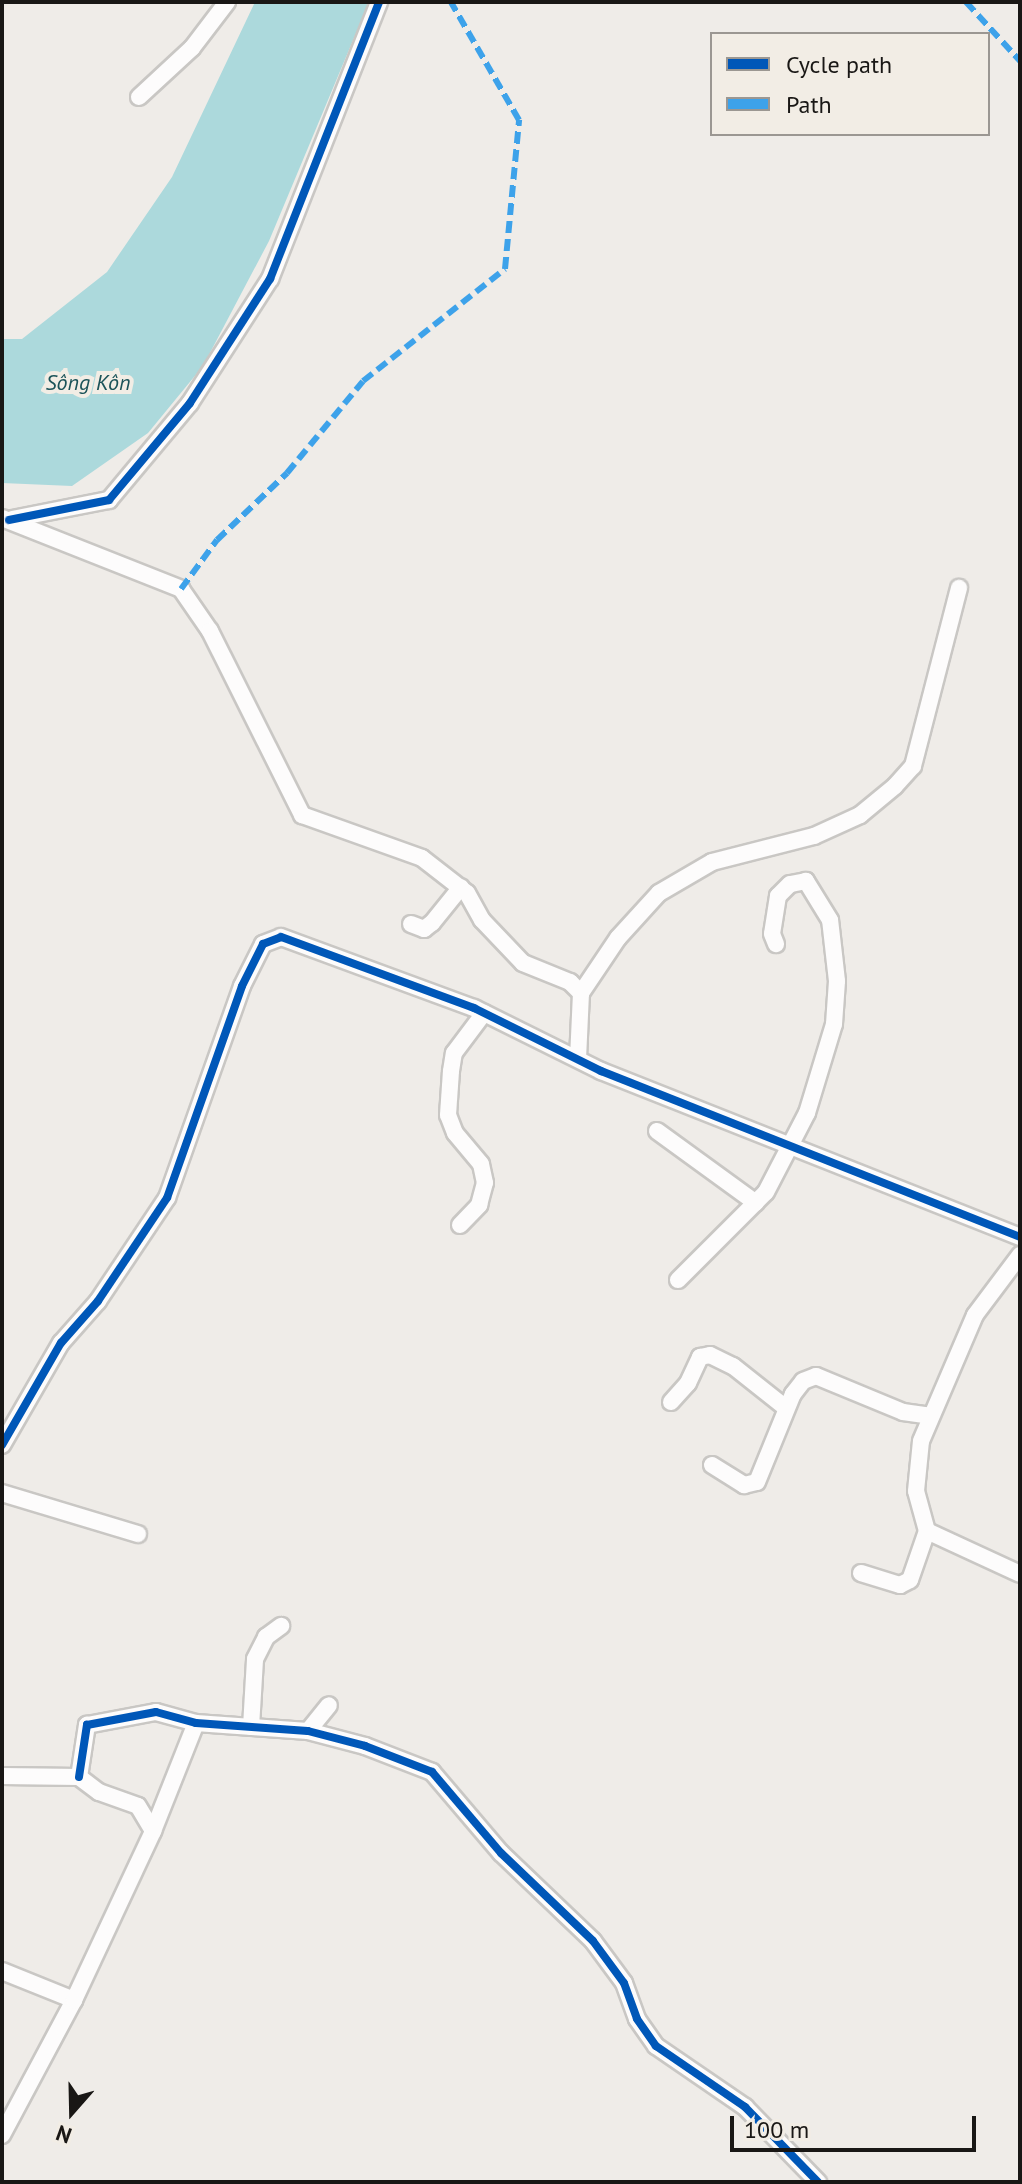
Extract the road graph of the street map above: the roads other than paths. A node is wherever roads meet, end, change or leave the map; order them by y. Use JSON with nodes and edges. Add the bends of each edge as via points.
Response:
{"nodes":[{"id":1,"x":227,"y":2,"type":"edge"},
{"id":2,"x":379,"y":2,"type":"edge"},
{"id":3,"x":139,"y":97,"type":"dead end"},
{"id":4,"x":5,"y":519,"type":"edge"},
{"id":5,"x":959,"y":588,"type":"dead end"},
{"id":6,"x":461,"y":887,"type":"junction"},
{"id":7,"x":411,"y":924,"type":"dead end"},
{"id":8,"x":776,"y":944,"type":"dead end"},
{"id":9,"x":581,"y":993,"type":"junction"},
{"id":10,"x":484,"y":1013,"type":"junction"},
{"id":11,"x":578,"y":1059,"type":"junction"},
{"id":12,"x":657,"y":1131,"type":"dead end"},
{"id":13,"x":795,"y":1144,"type":"junction"},
{"id":14,"x":756,"y":1203,"type":"junction"},
{"id":15,"x":460,"y":1225,"type":"dead end"},
{"id":16,"x":1020,"y":1237,"type":"edge"},
{"id":17,"x":1020,"y":1255,"type":"edge"},
{"id":18,"x":678,"y":1280,"type":"dead end"},
{"id":19,"x":671,"y":1402,"type":"dead end"},
{"id":20,"x":786,"y":1408,"type":"junction"},
{"id":21,"x":930,"y":1416,"type":"junction"},
{"id":22,"x":2,"y":1445,"type":"edge"},
{"id":23,"x":712,"y":1465,"type":"dead end"},
{"id":24,"x":2,"y":1493,"type":"edge"},
{"id":25,"x":927,"y":1531,"type":"junction"},
{"id":26,"x":138,"y":1534,"type":"dead end"},
{"id":27,"x":861,"y":1573,"type":"dead end"},
{"id":28,"x":1020,"y":1574,"type":"edge"},
{"id":29,"x":281,"y":1626,"type":"dead end"},
{"id":30,"x":329,"y":1705,"type":"dead end"},
{"id":31,"x":196,"y":1723,"type":"junction"},
{"id":32,"x":251,"y":1727,"type":"junction"},
{"id":33,"x":308,"y":1731,"type":"junction"},
{"id":34,"x":2,"y":1776,"type":"edge"},
{"id":35,"x":79,"y":1777,"type":"junction"},
{"id":36,"x":153,"y":1831,"type":"junction"},
{"id":37,"x":2,"y":1971,"type":"edge"},
{"id":38,"x":74,"y":2000,"type":"junction"},
{"id":39,"x":7,"y":2111,"type":"edge"},
{"id":40,"x":2,"y":2135,"type":"edge"},
{"id":41,"x":818,"y":2182,"type":"edge"}],
"edges":[{"from":1,"to":3,"type":"street","via":[[192,48]]},
{"from":2,"to":4,"type":"street","via":[[270,279],[190,403],[109,500]]},
{"from":4,"to":6,"type":"street","via":[[181,589],[210,631],[302,815],[422,858]]},
{"from":5,"to":9,"type":"street","via":[[913,766],[895,786],[860,815],[814,836],[724,858],[659,893],[618,938]]},
{"from":6,"to":7,"type":"street","via":[[424,929]]},
{"from":6,"to":9,"type":"street","via":[[506,948],[523,963],[570,982]]},
{"from":8,"to":13,"type":"street","via":[[772,934],[778,896],[790,884],[806,881],[830,920],[837,981],[834,1024]]},
{"from":9,"to":11,"type":"street"},
{"from":10,"to":11,"type":"street"},
{"from":10,"to":15,"type":"street","via":[[454,1053],[451,1071],[448,1115],[455,1133],[481,1164],[485,1183],[479,1205]]},
{"from":10,"to":22,"type":"street","via":[[281,937],[263,944],[242,986],[167,1198],[98,1301],[61,1343]]},
{"from":11,"to":13,"type":"street"},
{"from":12,"to":14,"type":"street"},
{"from":13,"to":14,"type":"street"},
{"from":13,"to":16,"type":"street"},
{"from":14,"to":18,"type":"street"},
{"from":17,"to":21,"type":"street","via":[[989,1290]]},
{"from":19,"to":20,"type":"street","via":[[700,1357],[710,1355],[733,1366]]},
{"from":20,"to":21,"type":"street","via":[[803,1381],[816,1376],[903,1412]]},
{"from":20,"to":23,"type":"street","via":[[757,1482],[744,1485]]},
{"from":21,"to":25,"type":"street","via":[[915,1475]]},
{"from":24,"to":26,"type":"street"},
{"from":25,"to":27,"type":"street","via":[[910,1580],[900,1585]]},
{"from":25,"to":28,"type":"street"},
{"from":29,"to":32,"type":"street","via":[[266,1637],[255,1659]]},
{"from":30,"to":33,"type":"street"},
{"from":31,"to":32,"type":"street"},
{"from":31,"to":35,"type":"street","via":[[156,1712],[87,1725]]},
{"from":31,"to":36,"type":"street"},
{"from":32,"to":33,"type":"street"},
{"from":33,"to":41,"type":"street","via":[[432,1772],[501,1853],[593,1941],[624,1983],[637,2019],[656,2046],[745,2107]]},
{"from":34,"to":35,"type":"street"},
{"from":35,"to":36,"type":"street","via":[[99,1792],[138,1806]]},
{"from":36,"to":38,"type":"street"},
{"from":37,"to":38,"type":"street"},
{"from":38,"to":39,"type":"street"},
{"from":39,"to":40,"type":"street"}]}
